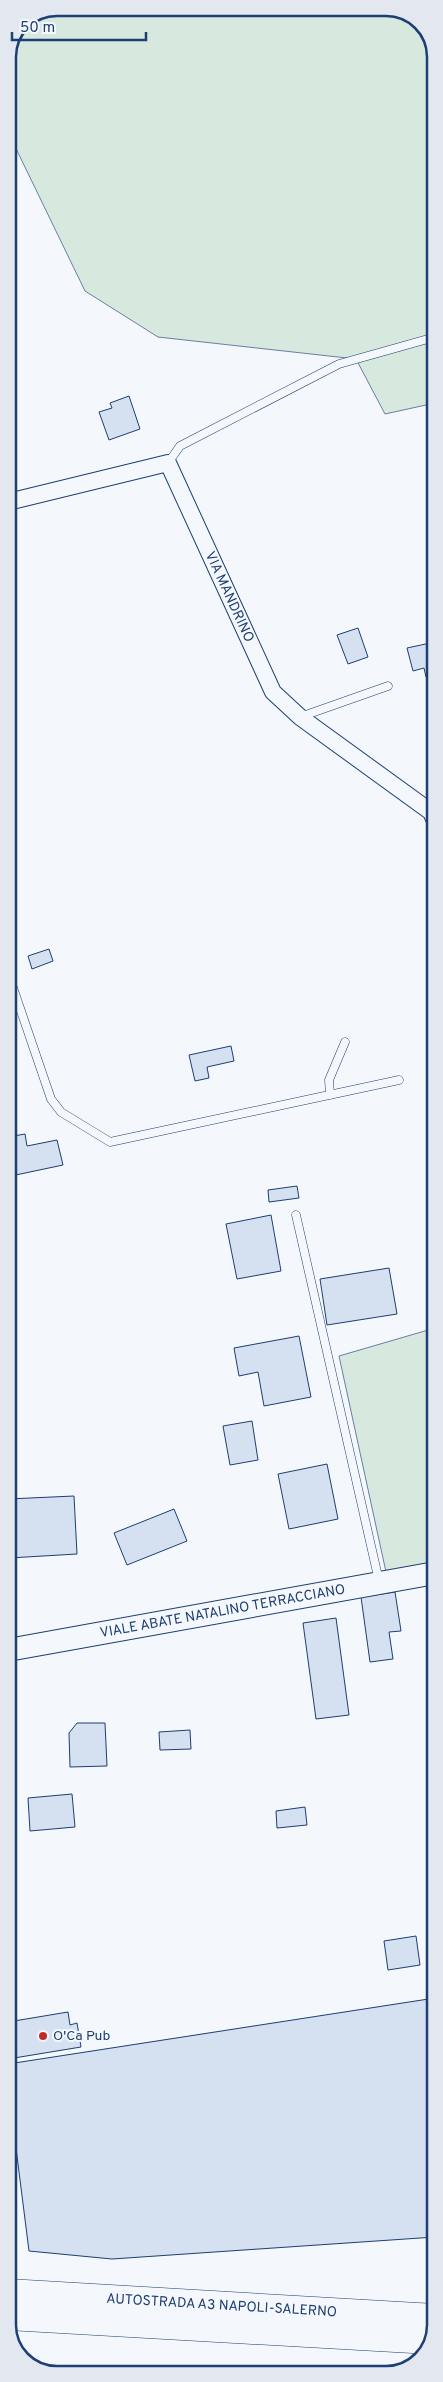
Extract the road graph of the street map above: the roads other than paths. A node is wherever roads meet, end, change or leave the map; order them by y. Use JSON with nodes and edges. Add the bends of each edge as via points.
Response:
{"nodes":[{"id":1,"x":426,"y":339,"type":"edge"},
{"id":2,"x":168,"y":463,"type":"junction"},
{"id":3,"x":16,"y":500,"type":"edge"},
{"id":4,"x":388,"y":686,"type":"dead end"},
{"id":5,"x":300,"y":717,"type":"junction"},
{"id":6,"x":426,"y":809,"type":"edge"},
{"id":7,"x":16,"y":998,"type":"edge"},
{"id":8,"x":345,"y":1042,"type":"dead end"},
{"id":9,"x":399,"y":1080,"type":"dead end"},
{"id":10,"x":330,"y":1094,"type":"junction"},
{"id":11,"x":296,"y":1215,"type":"dead end"},
{"id":12,"x":427,"y":1575,"type":"edge"},
{"id":13,"x":380,"y":1583,"type":"junction"},
{"id":14,"x":17,"y":1648,"type":"edge"},
{"id":15,"x":17,"y":2294,"type":"edge"},
{"id":16,"x":17,"y":2317,"type":"edge"},
{"id":17,"x":427,"y":2317,"type":"edge"},
{"id":18,"x":424,"y":2340,"type":"edge"}],
"edges":[{"from":1,"to":2,"type":"lane","via":[[338,364],[180,446]]},
{"from":2,"to":3,"type":"street"},
{"from":2,"to":5,"type":"street","name":"VIA MANDRINO","via":[[272,692]]},
{"from":4,"to":5,"type":"lane"},
{"from":5,"to":6,"type":"street","name":"VIA MANDRINO"},
{"from":7,"to":10,"type":"lane","via":[[50,1099],[62,1112],[110,1142]]},
{"from":8,"to":10,"type":"lane","via":[[329,1080]]},
{"from":9,"to":10,"type":"lane"},
{"from":11,"to":13,"type":"lane"},
{"from":12,"to":13,"type":"street","name":"VIALE ABATE NATALINO TERRACCIANO"},
{"from":13,"to":14,"type":"street","name":"VIALE ABATE NATALINO TERRACCIANO"},
{"from":15,"to":17,"type":"highway","name":"AUTOSTRADA A3 NAPOLI-SALERNO"},
{"from":16,"to":18,"type":"highway","name":"AUTOSTRADA A3 NAPOLI-SALERNO"}]}
